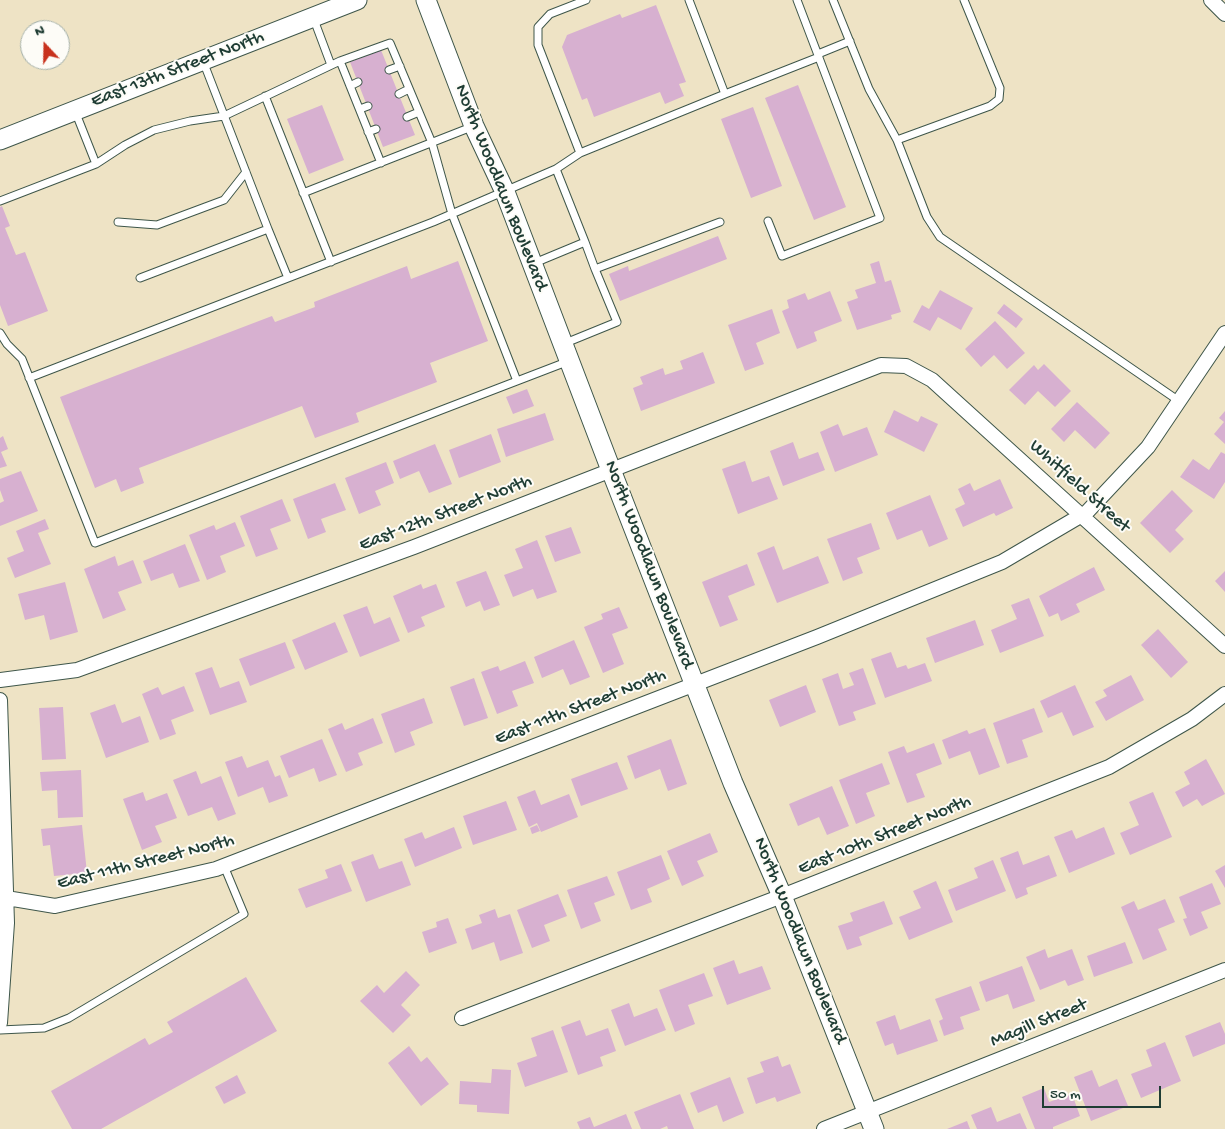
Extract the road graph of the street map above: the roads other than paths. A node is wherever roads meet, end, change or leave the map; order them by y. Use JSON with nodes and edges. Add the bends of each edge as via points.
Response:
{"nodes":[{"id":1,"x":357,"y":0,"type":"edge"},
{"id":2,"x":426,"y":0,"type":"edge"},
{"id":3,"x":586,"y":0,"type":"edge"},
{"id":4,"x":689,"y":0,"type":"edge"},
{"id":5,"x":797,"y":0,"type":"edge"},
{"id":6,"x":833,"y":0,"type":"edge"},
{"id":7,"x":964,"y":0,"type":"edge"},
{"id":8,"x":1211,"y":0,"type":"edge"},
{"id":9,"x":1225,"y":14,"type":"edge"},
{"id":10,"x":313,"y":17,"type":"junction"},
{"id":11,"x":850,"y":41,"type":"junction"},
{"id":12,"x":818,"y":55,"type":"junction"},
{"id":13,"x":202,"y":61,"type":"junction"},
{"id":14,"x":340,"y":61,"type":"junction"},
{"id":15,"x":331,"y":65,"type":"junction"},
{"id":16,"x":400,"y":66,"type":"junction"},
{"id":17,"x":389,"y":70,"type":"dead end"},
{"id":18,"x":358,"y":82,"type":"dead end"},
{"id":19,"x":350,"y":86,"type":"junction"},
{"id":20,"x":409,"y":89,"type":"junction"},
{"id":21,"x":399,"y":94,"type":"dead end"},
{"id":22,"x":725,"y":94,"type":"junction"},
{"id":23,"x":265,"y":96,"type":"junction"},
{"id":24,"x":368,"y":106,"type":"dead end"},
{"id":25,"x":360,"y":109,"type":"junction"},
{"id":26,"x":75,"y":111,"type":"junction"},
{"id":27,"x":419,"y":112,"type":"junction"},
{"id":28,"x":224,"y":116,"type":"junction"},
{"id":29,"x":407,"y":117,"type":"dead end"},
{"id":30,"x":474,"y":126,"type":"junction"},
{"id":31,"x":376,"y":129,"type":"dead end"},
{"id":32,"x":368,"y":132,"type":"junction"},
{"id":33,"x":0,"y":140,"type":"edge"},
{"id":34,"x":897,"y":140,"type":"junction"},
{"id":35,"x":432,"y":143,"type":"junction"},
{"id":36,"x":580,"y":152,"type":"junction"},
{"id":37,"x":381,"y":163,"type":"junction"},
{"id":38,"x":96,"y":164,"type":"junction"},
{"id":39,"x":556,"y":169,"type":"junction"},
{"id":40,"x":246,"y":172,"type":"junction"},
{"id":41,"x":505,"y":192,"type":"junction"},
{"id":42,"x":303,"y":193,"type":"junction"},
{"id":43,"x":0,"y":201,"type":"edge"},
{"id":44,"x":452,"y":214,"type":"junction"},
{"id":45,"x":768,"y":221,"type":"dead end"},
{"id":46,"x":118,"y":222,"type":"dead end"},
{"id":47,"x":720,"y":222,"type":"dead end"},
{"id":48,"x":268,"y":229,"type":"junction"},
{"id":49,"x":585,"y":242,"type":"junction"},
{"id":50,"x":331,"y":262,"type":"junction"},
{"id":51,"x":532,"y":264,"type":"junction"},
{"id":52,"x":595,"y":269,"type":"junction"},
{"id":53,"x":140,"y":278,"type":"dead end"},
{"id":54,"x":288,"y":278,"type":"junction"},
{"id":55,"x":0,"y":334,"type":"edge"},
{"id":56,"x":1225,"y":334,"type":"edge"},
{"id":57,"x":566,"y":353,"type":"junction"},
{"id":58,"x":901,"y":366,"type":"joint"},
{"id":59,"x":29,"y":378,"type":"junction"},
{"id":60,"x":517,"y":381,"type":"junction"},
{"id":61,"x":1179,"y":401,"type":"junction"},
{"id":62,"x":611,"y":470,"type":"junction"},
{"id":63,"x":1082,"y":515,"type":"junction"},
{"id":64,"x":1225,"y":646,"type":"edge"},
{"id":65,"x":0,"y":680,"type":"edge"},
{"id":66,"x":694,"y":685,"type":"junction"},
{"id":67,"x":1225,"y":694,"type":"edge"},
{"id":68,"x":0,"y":700,"type":"edge"},
{"id":69,"x":224,"y":866,"type":"junction"},
{"id":70,"x":782,"y":896,"type":"junction"},
{"id":71,"x":3,"y":898,"type":"edge"},
{"id":72,"x":1225,"y":970,"type":"edge"},
{"id":73,"x":462,"y":1018,"type":"dead end"},
{"id":74,"x":0,"y":1023,"type":"edge"},
{"id":75,"x":0,"y":1030,"type":"edge"},
{"id":76,"x":871,"y":1120,"type":"edge"},
{"id":77,"x":824,"y":1129,"type":"edge"}],
"edges":[{"from":1,"to":10,"type":"main road","name":"East 13th Street North"},
{"from":2,"to":30,"type":"main road","name":"North Woodlawn Boulevard"},
{"from":3,"to":36,"type":"lane","via":[[550,14],[538,27],[538,45]]},
{"from":4,"to":22,"type":"lane"},
{"from":5,"to":12,"type":"lane"},
{"from":6,"to":11,"type":"lane"},
{"from":7,"to":34,"type":"lane","via":[[1000,88],[999,98],[990,106]]},
{"from":8,"to":9,"type":"street"},
{"from":10,"to":13,"type":"main road","name":"East 13th Street North"},
{"from":10,"to":15,"type":"lane"},
{"from":11,"to":12,"type":"lane"},
{"from":11,"to":34,"type":"lane","via":[[870,89]]},
{"from":12,"to":22,"type":"lane"},
{"from":12,"to":45,"type":"lane","via":[[880,218],[782,256]]},
{"from":13,"to":26,"type":"main road","name":"East 13th Street North"},
{"from":13,"to":28,"type":"lane"},
{"from":14,"to":15,"type":"lane"},
{"from":14,"to":16,"type":"lane","via":[[390,43]]},
{"from":14,"to":19,"type":"lane"},
{"from":15,"to":23,"type":"lane"},
{"from":16,"to":17,"type":"lane"},
{"from":16,"to":20,"type":"lane"},
{"from":18,"to":19,"type":"lane"},
{"from":19,"to":25,"type":"lane"},
{"from":20,"to":21,"type":"lane"},
{"from":20,"to":27,"type":"lane"},
{"from":22,"to":36,"type":"lane"},
{"from":23,"to":28,"type":"lane"},
{"from":23,"to":42,"type":"lane"},
{"from":24,"to":25,"type":"lane"},
{"from":25,"to":32,"type":"lane"},
{"from":26,"to":33,"type":"main road","name":"East 13th Street North"},
{"from":26,"to":38,"type":"lane"},
{"from":27,"to":29,"type":"lane"},
{"from":27,"to":35,"type":"lane"},
{"from":28,"to":38,"type":"lane","via":[[154,130]]},
{"from":28,"to":40,"type":"lane"},
{"from":30,"to":35,"type":"lane"},
{"from":30,"to":41,"type":"main road","name":"North Woodlawn Boulevard"},
{"from":31,"to":32,"type":"lane"},
{"from":32,"to":37,"type":"lane"},
{"from":34,"to":61,"type":"lane","via":[[927,217],[940,237]]},
{"from":35,"to":37,"type":"lane"},
{"from":35,"to":44,"type":"lane"},
{"from":36,"to":39,"type":"lane"},
{"from":37,"to":42,"type":"lane"},
{"from":38,"to":43,"type":"lane"},
{"from":39,"to":41,"type":"lane"},
{"from":39,"to":49,"type":"lane"},
{"from":40,"to":46,"type":"lane","via":[[224,200],[157,225]]},
{"from":40,"to":48,"type":"lane"},
{"from":41,"to":44,"type":"lane"},
{"from":41,"to":51,"type":"main road","name":"North Woodlawn Boulevard"},
{"from":42,"to":50,"type":"lane"},
{"from":44,"to":50,"type":"lane"},
{"from":44,"to":60,"type":"lane"},
{"from":47,"to":52,"type":"lane"},
{"from":48,"to":53,"type":"lane"},
{"from":48,"to":54,"type":"lane"},
{"from":49,"to":51,"type":"lane"},
{"from":49,"to":52,"type":"lane"},
{"from":50,"to":54,"type":"lane"},
{"from":51,"to":57,"type":"main road","name":"North Woodlawn Boulevard"},
{"from":52,"to":57,"type":"lane","via":[[616,322]]},
{"from":54,"to":59,"type":"lane"},
{"from":55,"to":59,"type":"lane","via":[[22,359]]},
{"from":56,"to":61,"type":"street","name":"East 11th Street North"},
{"from":57,"to":60,"type":"lane"},
{"from":57,"to":62,"type":"main road","name":"North Woodlawn Boulevard"},
{"from":58,"to":62,"type":"street","name":"East 12th Street North","via":[[881,365]]},
{"from":58,"to":63,"type":"street","name":"Whitfield Street","via":[[932,380]]},
{"from":59,"to":60,"type":"lane","via":[[95,543]]},
{"from":61,"to":63,"type":"street","name":"East 11th Street North","via":[[1148,447]]},
{"from":62,"to":65,"type":"street","name":"East 12th Street North","via":[[414,547],[77,670]]},
{"from":62,"to":66,"type":"main road","name":"North Woodlawn Boulevard"},
{"from":63,"to":64,"type":"street","name":"Whitfield Street"},
{"from":63,"to":66,"type":"street","name":"East 11th Street North","via":[[1002,562]]},
{"from":66,"to":69,"type":"street","name":"East 11th Street North"},
{"from":66,"to":70,"type":"main road","name":"North Woodlawn Boulevard"},
{"from":67,"to":70,"type":"street","name":"East 10th Street North","via":[[1192,719],[1109,767]]},
{"from":68,"to":71,"type":"street"},
{"from":69,"to":71,"type":"street","name":"East 11th Street North","via":[[55,906]]},
{"from":69,"to":75,"type":"lane","via":[[244,914],[69,1018],[44,1028]]},
{"from":70,"to":73,"type":"street","name":"East 10th Street North"},
{"from":70,"to":76,"type":"main road","name":"North Woodlawn Boulevard"},
{"from":71,"to":74,"type":"street","via":[[7,923]]},
{"from":72,"to":76,"type":"street","name":"Magill Street"},
{"from":76,"to":77,"type":"street","name":"Magill Street"}]}
